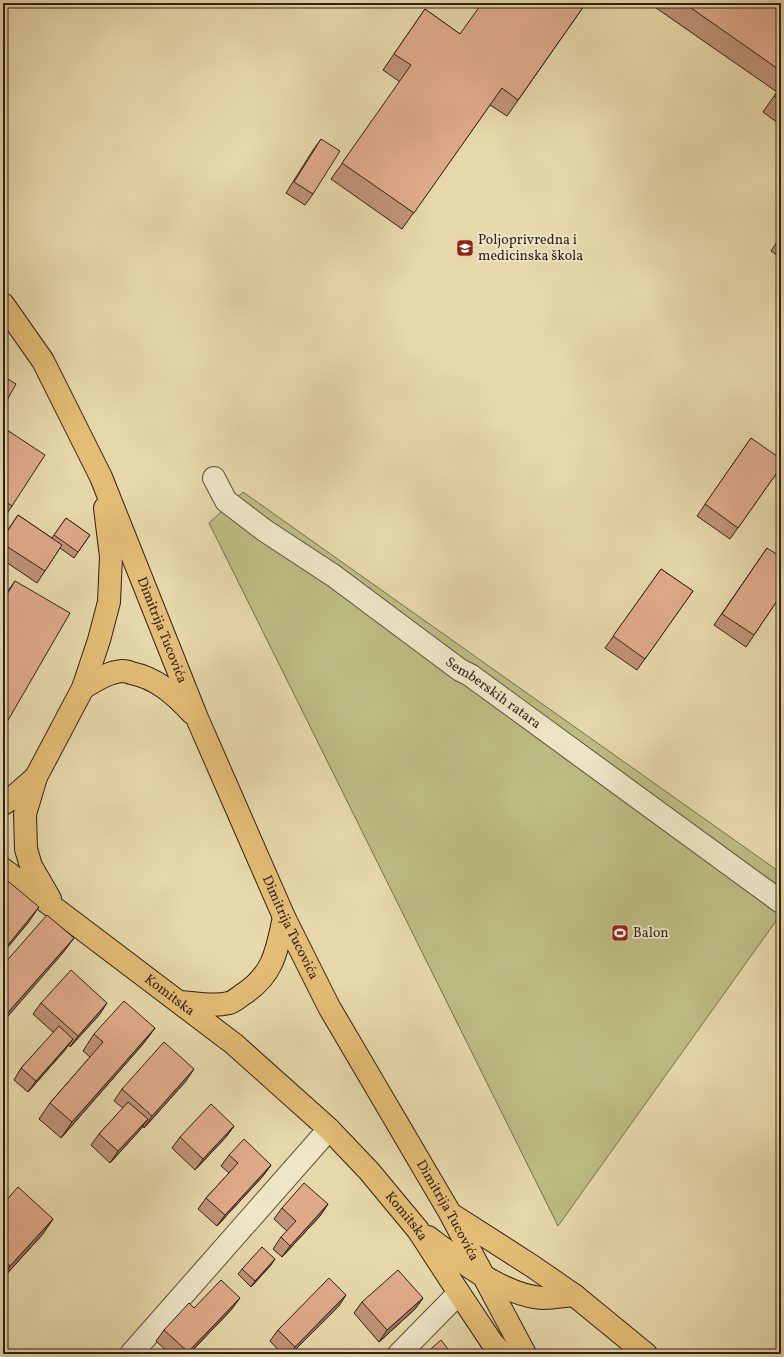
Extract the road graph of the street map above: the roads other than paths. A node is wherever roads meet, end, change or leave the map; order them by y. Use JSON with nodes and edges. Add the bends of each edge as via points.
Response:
{"nodes":[{"id":1,"x":3,"y":304,"type":"edge"},
{"id":2,"x":101,"y":477,"type":"junction"},
{"id":3,"x":214,"y":478,"type":"dead end"},
{"id":4,"x":83,"y":688,"type":"junction"},
{"id":5,"x":197,"y":718,"type":"junction"},
{"id":6,"x":36,"y":777,"type":"junction"},
{"id":7,"x":3,"y":804,"type":"edge"},
{"id":8,"x":3,"y":869,"type":"edge"},
{"id":9,"x":781,"y":902,"type":"edge"},
{"id":10,"x":56,"y":908,"type":"junction"},
{"id":11,"x":284,"y":917,"type":"junction"},
{"id":12,"x":180,"y":1002,"type":"junction"},
{"id":13,"x":329,"y":1130,"type":"junction"},
{"id":14,"x":450,"y":1213,"type":"junction"},
{"id":15,"x":418,"y":1230,"type":"junction"},
{"id":16,"x":484,"y":1276,"type":"junction"},
{"id":17,"x":459,"y":1293,"type":"junction"},
{"id":18,"x":574,"y":1295,"type":"junction"},
{"id":19,"x":131,"y":1354,"type":"edge"},
{"id":20,"x":399,"y":1354,"type":"edge"},
{"id":21,"x":502,"y":1354,"type":"edge"},
{"id":22,"x":526,"y":1354,"type":"edge"},
{"id":23,"x":646,"y":1354,"type":"edge"}],
"edges":[{"from":1,"to":2,"type":"main road","name":"Dimitrija Tucovića","via":[[43,361]]},
{"from":2,"to":4,"type":"main road","name":"Dimitrija Tucovića","via":[[111,557],[109,602]]},
{"from":2,"to":5,"type":"main road","name":"Dimitrija Tucovića"},
{"from":3,"to":9,"type":"street","name":"Semberskih ratara","via":[[226,501],[264,530],[334,576]]},
{"from":4,"to":5,"type":"main road","via":[[103,676],[122,671],[140,675],[175,695]]},
{"from":4,"to":6,"type":"main road","name":"Dimitrija Tucovića"},
{"from":5,"to":11,"type":"main road","name":"Dimitrija Tucovića"},
{"from":6,"to":7,"type":"main road","name":"Dimitrija Tucovića"},
{"from":6,"to":10,"type":"main road","name":"Dimitrija Tucovića","via":[[25,814],[26,849],[31,866]]},
{"from":8,"to":10,"type":"main road","name":"Komitska"},
{"from":10,"to":12,"type":"main road","name":"Komitska"},
{"from":11,"to":12,"type":"main road","via":[[277,951],[268,970],[251,989],[230,1003],[215,1005]]},
{"from":11,"to":14,"type":"main road","name":"Dimitrija Tucovića","via":[[329,1007]]},
{"from":12,"to":13,"type":"main road","name":"Komitska","via":[[234,1044]]},
{"from":13,"to":15,"type":"main road","name":"Komitska"},
{"from":13,"to":19,"type":"street"},
{"from":14,"to":16,"type":"main road","name":"Dimitrija Tucovića"},
{"from":14,"to":18,"type":"main road"},
{"from":15,"to":16,"type":"main road"},
{"from":15,"to":17,"type":"main road","name":"Komitska"},
{"from":16,"to":18,"type":"main road","via":[[512,1291],[543,1298]]},
{"from":16,"to":22,"type":"main road","name":"Dimitrija Tucovića"},
{"from":17,"to":20,"type":"street"},
{"from":17,"to":21,"type":"main road","name":"Komitska"},
{"from":18,"to":23,"type":"main road"}]}
